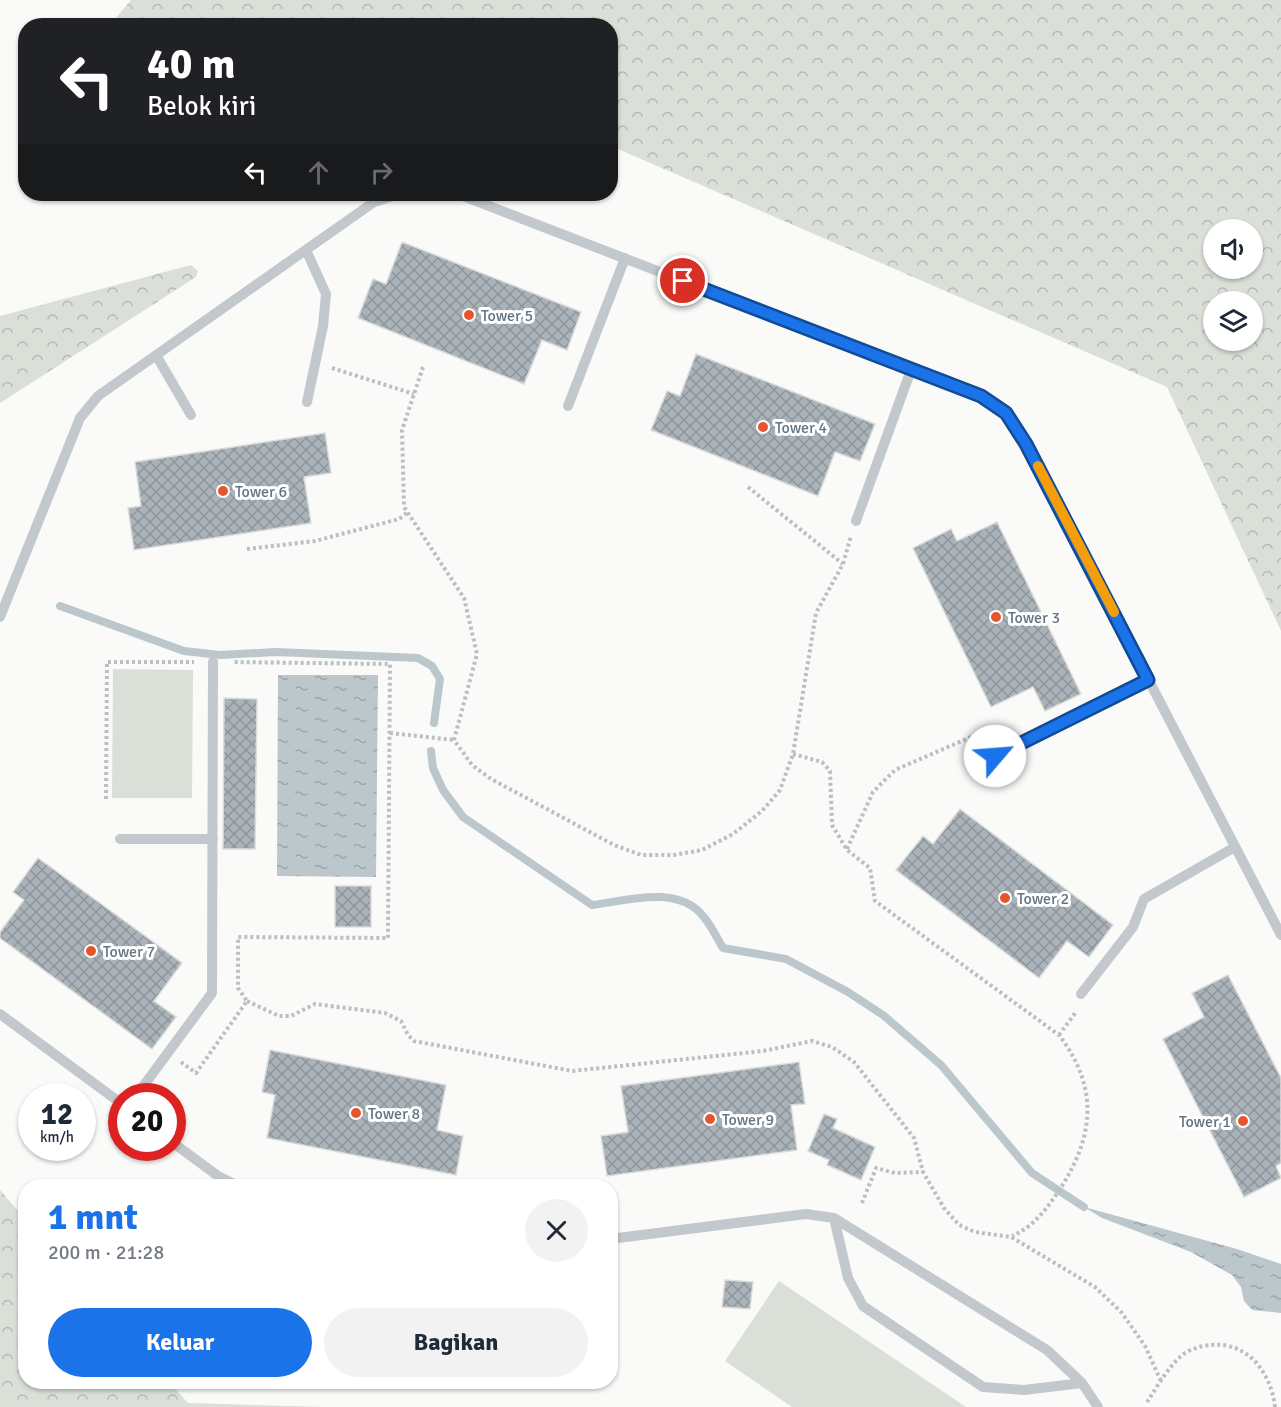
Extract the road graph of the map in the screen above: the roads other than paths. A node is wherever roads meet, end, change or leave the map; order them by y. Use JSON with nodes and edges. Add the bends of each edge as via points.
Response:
{"nodes":[{"id":1,"x":377,"y":201,"type":"edge"},
{"id":2,"x":476,"y":201,"type":"edge"},
{"id":3,"x":306,"y":250,"type":"junction"},
{"id":4,"x":625,"y":258,"type":"junction"},
{"id":5,"x":156,"y":355,"type":"junction"},
{"id":6,"x":911,"y":369,"type":"junction"},
{"id":7,"x":307,"y":402,"type":"dead end"},
{"id":8,"x":568,"y":406,"type":"dead end"},
{"id":9,"x":191,"y":415,"type":"dead end"},
{"id":10,"x":856,"y":521,"type":"road end"},
{"id":11,"x":0,"y":617,"type":"edge"},
{"id":12,"x":213,"y":662,"type":"road end"},
{"id":13,"x":1148,"y":680,"type":"junction"},
{"id":14,"x":995,"y":756,"type":"road end"},
{"id":15,"x":120,"y":839,"type":"dead end"},
{"id":16,"x":213,"y":839,"type":"junction"},
{"id":17,"x":1235,"y":847,"type":"junction"},
{"id":18,"x":1281,"y":936,"type":"edge"},
{"id":19,"x":1082,"y":994,"type":"road end"},
{"id":20,"x":0,"y":1014,"type":"edge"},
{"id":21,"x":146,"y":1083,"type":"edge"},
{"id":22,"x":108,"y":1094,"type":"edge"},
{"id":23,"x":186,"y":1152,"type":"edge"},
{"id":24,"x":224,"y":1179,"type":"edge"},
{"id":25,"x":834,"y":1218,"type":"junction"},
{"id":26,"x":618,"y":1238,"type":"edge"},
{"id":27,"x":1082,"y":1383,"type":"junction"},
{"id":28,"x":1098,"y":1407,"type":"edge"}],
"edges":[{"from":1,"to":3,"type":"lane"},
{"from":2,"to":4,"type":"lane"},
{"from":3,"to":5,"type":"lane"},
{"from":3,"to":7,"type":"lane","via":[[326,294],[324,326]]},
{"from":4,"to":6,"type":"lane"},
{"from":4,"to":8,"type":"lane"},
{"from":5,"to":9,"type":"lane"},
{"from":5,"to":11,"type":"lane","via":[[98,396],[80,418]]},
{"from":6,"to":10,"type":"lane"},
{"from":6,"to":13,"type":"lane","via":[[981,396],[1006,413],[1026,444]]},
{"from":12,"to":16,"type":"lane"},
{"from":13,"to":14,"type":"lane"},
{"from":13,"to":17,"type":"lane"},
{"from":15,"to":16,"type":"lane"},
{"from":16,"to":21,"type":"lane","via":[[212,993]]},
{"from":17,"to":18,"type":"lane"},
{"from":17,"to":19,"type":"lane","via":[[1144,899],[1133,927]]},
{"from":20,"to":22,"type":"lane"},
{"from":23,"to":24,"type":"lane"},
{"from":25,"to":26,"type":"lane","via":[[806,1214]]},
{"from":25,"to":27,"type":"lane","via":[[1047,1350]]},
{"from":25,"to":27,"type":"lane","via":[[848,1278],[862,1306],[983,1386],[1024,1390]]},
{"from":27,"to":28,"type":"lane"}]}
